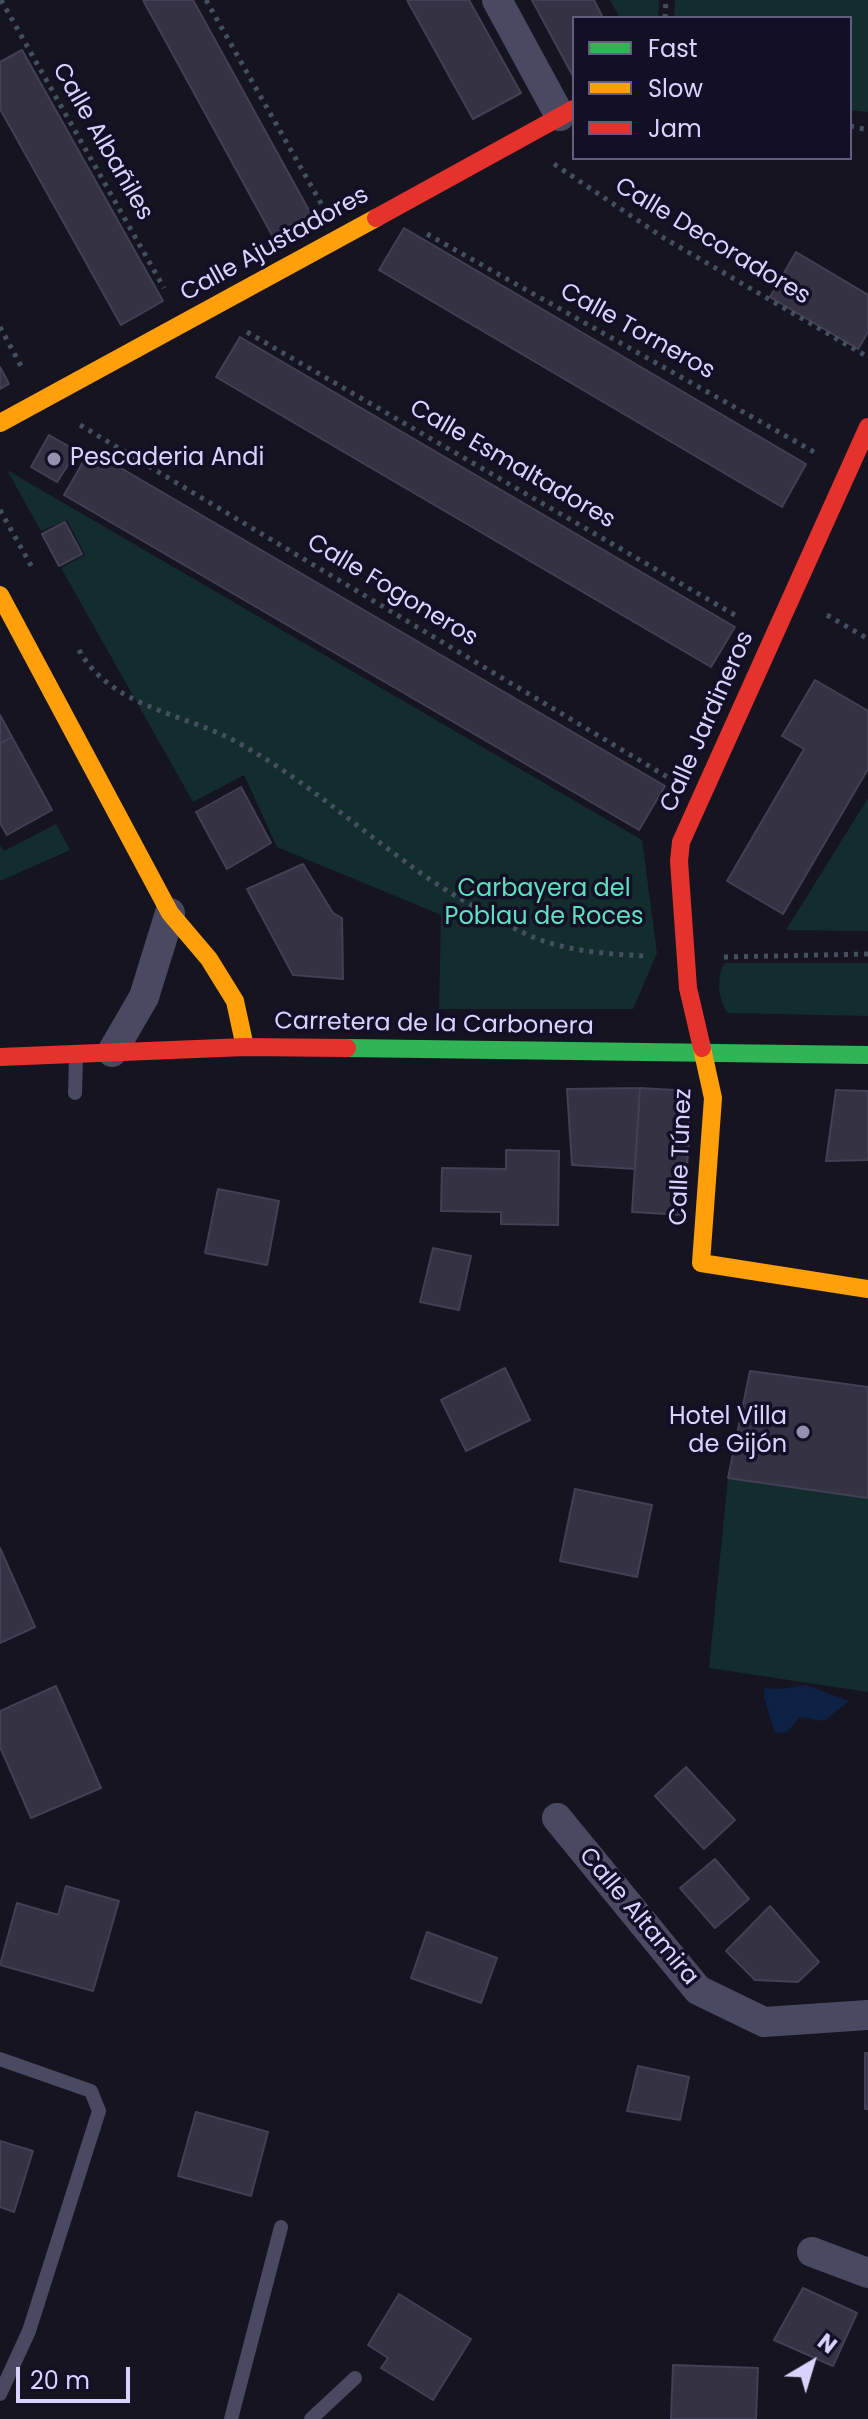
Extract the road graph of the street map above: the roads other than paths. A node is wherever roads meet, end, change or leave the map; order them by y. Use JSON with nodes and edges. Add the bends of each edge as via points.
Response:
{"nodes":[{"id":1,"x":497,"y":0,"type":"edge"},
{"id":2,"x":567,"y":113,"type":"edge"},
{"id":3,"x":0,"y":423,"type":"edge"},
{"id":4,"x":868,"y":427,"type":"edge"},
{"id":5,"x":0,"y":595,"type":"edge"},
{"id":6,"x":170,"y":913,"type":"junction"},
{"id":7,"x":245,"y":1047,"type":"junction"},
{"id":8,"x":112,"y":1052,"type":"junction"},
{"id":9,"x":76,"y":1053,"type":"junction"},
{"id":10,"x":703,"y":1054,"type":"junction"},
{"id":11,"x":868,"y":1055,"type":"edge"},
{"id":12,"x":0,"y":1057,"type":"edge"},
{"id":13,"x":75,"y":1093,"type":"dead end"},
{"id":14,"x":868,"y":1289,"type":"edge"},
{"id":15,"x":557,"y":1818,"type":"dead end"},
{"id":16,"x":868,"y":2015,"type":"edge"},
{"id":17,"x":0,"y":2059,"type":"edge"},
{"id":18,"x":281,"y":2227,"type":"dead end"},
{"id":19,"x":812,"y":2252,"type":"dead end"},
{"id":20,"x":868,"y":2273,"type":"edge"},
{"id":21,"x":355,"y":2378,"type":"dead end"},
{"id":22,"x":0,"y":2394,"type":"edge"},
{"id":23,"x":231,"y":2419,"type":"edge"},
{"id":24,"x":311,"y":2419,"type":"edge"}],
"edges":[{"from":1,"to":2,"type":"street"},
{"from":2,"to":3,"type":"street","name":"Calle Ajustadores"},
{"from":4,"to":10,"type":"street","name":"Calle Jardineros","via":[[681,842],[688,988]]},
{"from":5,"to":6,"type":"street"},
{"from":6,"to":7,"type":"street","via":[[209,959],[235,1001]]},
{"from":6,"to":8,"type":"street","via":[[144,997]]},
{"from":7,"to":8,"type":"street","name":"Carretera de la Carbonera"},
{"from":7,"to":10,"type":"street","name":"Carretera de la Carbonera"},
{"from":8,"to":9,"type":"street","name":"Carretera de la Carbonera"},
{"from":9,"to":12,"type":"street","name":"Carretera de la Carbonera"},
{"from":9,"to":13,"type":"lane"},
{"from":10,"to":11,"type":"street","name":"Carretera de la Carbonera"},
{"from":10,"to":14,"type":"street","name":"Calle Túnez","via":[[713,1098],[701,1263]]},
{"from":15,"to":16,"type":"street","name":"Calle Altamira","via":[[698,1990],[764,2022]]},
{"from":17,"to":22,"type":"lane","via":[[91,2091],[99,2111],[29,2331]]},
{"from":18,"to":23,"type":"lane"},
{"from":19,"to":20,"type":"street"},
{"from":21,"to":24,"type":"lane"}]}
